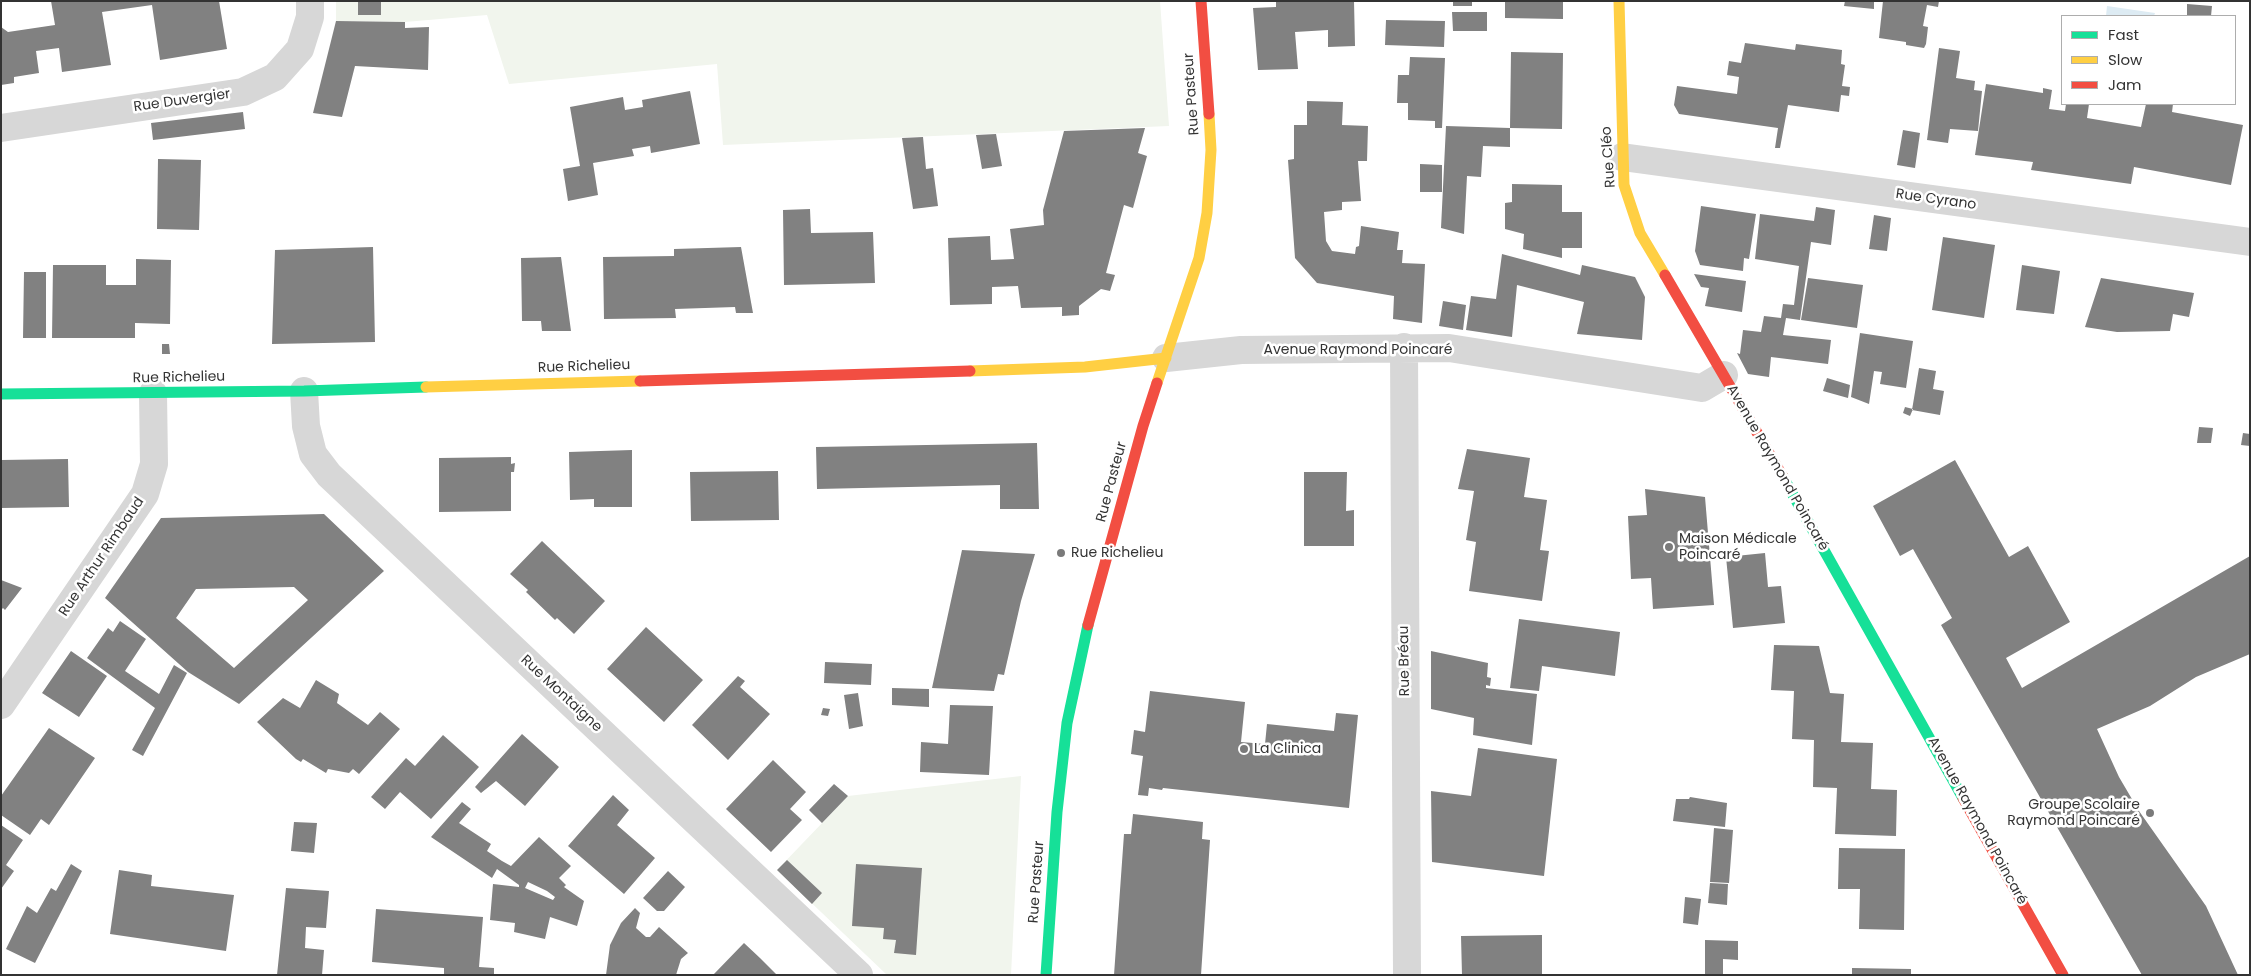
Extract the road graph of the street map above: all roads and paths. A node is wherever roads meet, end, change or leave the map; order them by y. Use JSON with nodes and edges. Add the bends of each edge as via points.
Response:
{"nodes":[{"id":1,"x":310,"y":1,"type":"edge"},
{"id":2,"x":1201,"y":1,"type":"edge"},
{"id":3,"x":1619,"y":1,"type":"edge"},
{"id":4,"x":1,"y":128,"type":"edge"},
{"id":5,"x":1622,"y":157,"type":"junction"},
{"id":6,"x":2250,"y":242,"type":"edge"},
{"id":7,"x":1404,"y":347,"type":"junction"},
{"id":8,"x":1166,"y":358,"type":"junction"},
{"id":9,"x":1724,"y":375,"type":"junction"},
{"id":10,"x":304,"y":391,"type":"junction"},
{"id":11,"x":153,"y":393,"type":"junction"},
{"id":12,"x":1,"y":394,"type":"edge"},
{"id":13,"x":1,"y":705,"type":"edge"},
{"id":14,"x":859,"y":975,"type":"edge"},
{"id":15,"x":1046,"y":975,"type":"edge"},
{"id":16,"x":1407,"y":975,"type":"edge"},
{"id":17,"x":2063,"y":975,"type":"edge"}],
"edges":[{"from":1,"to":4,"type":"street","name":"Rue Duvergier","via":[[310,17],[300,49],[275,77],[243,92]]},
{"from":2,"to":8,"type":"street","name":"Rue Pasteur","via":[[1211,150],[1207,213],[1199,258]]},
{"from":3,"to":5,"type":"street","name":"Rue Cléo"},
{"from":5,"to":6,"type":"street","name":"Rue Cyrano"},
{"from":5,"to":9,"type":"street","name":"Rue Cléo","via":[[1624,186],[1640,233]]},
{"from":7,"to":8,"type":"street","name":"Avenue Raymond Poincaré","via":[[1241,350]]},
{"from":7,"to":9,"type":"street","name":"Avenue Raymond Poincaré","via":[[1449,348],[1702,388]]},
{"from":7,"to":16,"type":"street","name":"Rue Bréau"},
{"from":8,"to":10,"type":"street","name":"Rue Richelieu","via":[[1085,367]]},
{"from":8,"to":15,"type":"street","name":"Rue Pasteur","via":[[1142,426],[1082,646],[1067,723],[1057,812]]},
{"from":9,"to":17,"type":"street","name":"Avenue Raymond Poincaré"},
{"from":10,"to":11,"type":"street","name":"Rue Richelieu"},
{"from":10,"to":14,"type":"street","name":"Rue Montaigne","via":[[306,426],[314,454],[329,475]]},
{"from":11,"to":12,"type":"street","name":"Rue Richelieu"},
{"from":11,"to":13,"type":"street","name":"Rue Arthur Rimbaud","via":[[154,464],[145,494]]}]}
